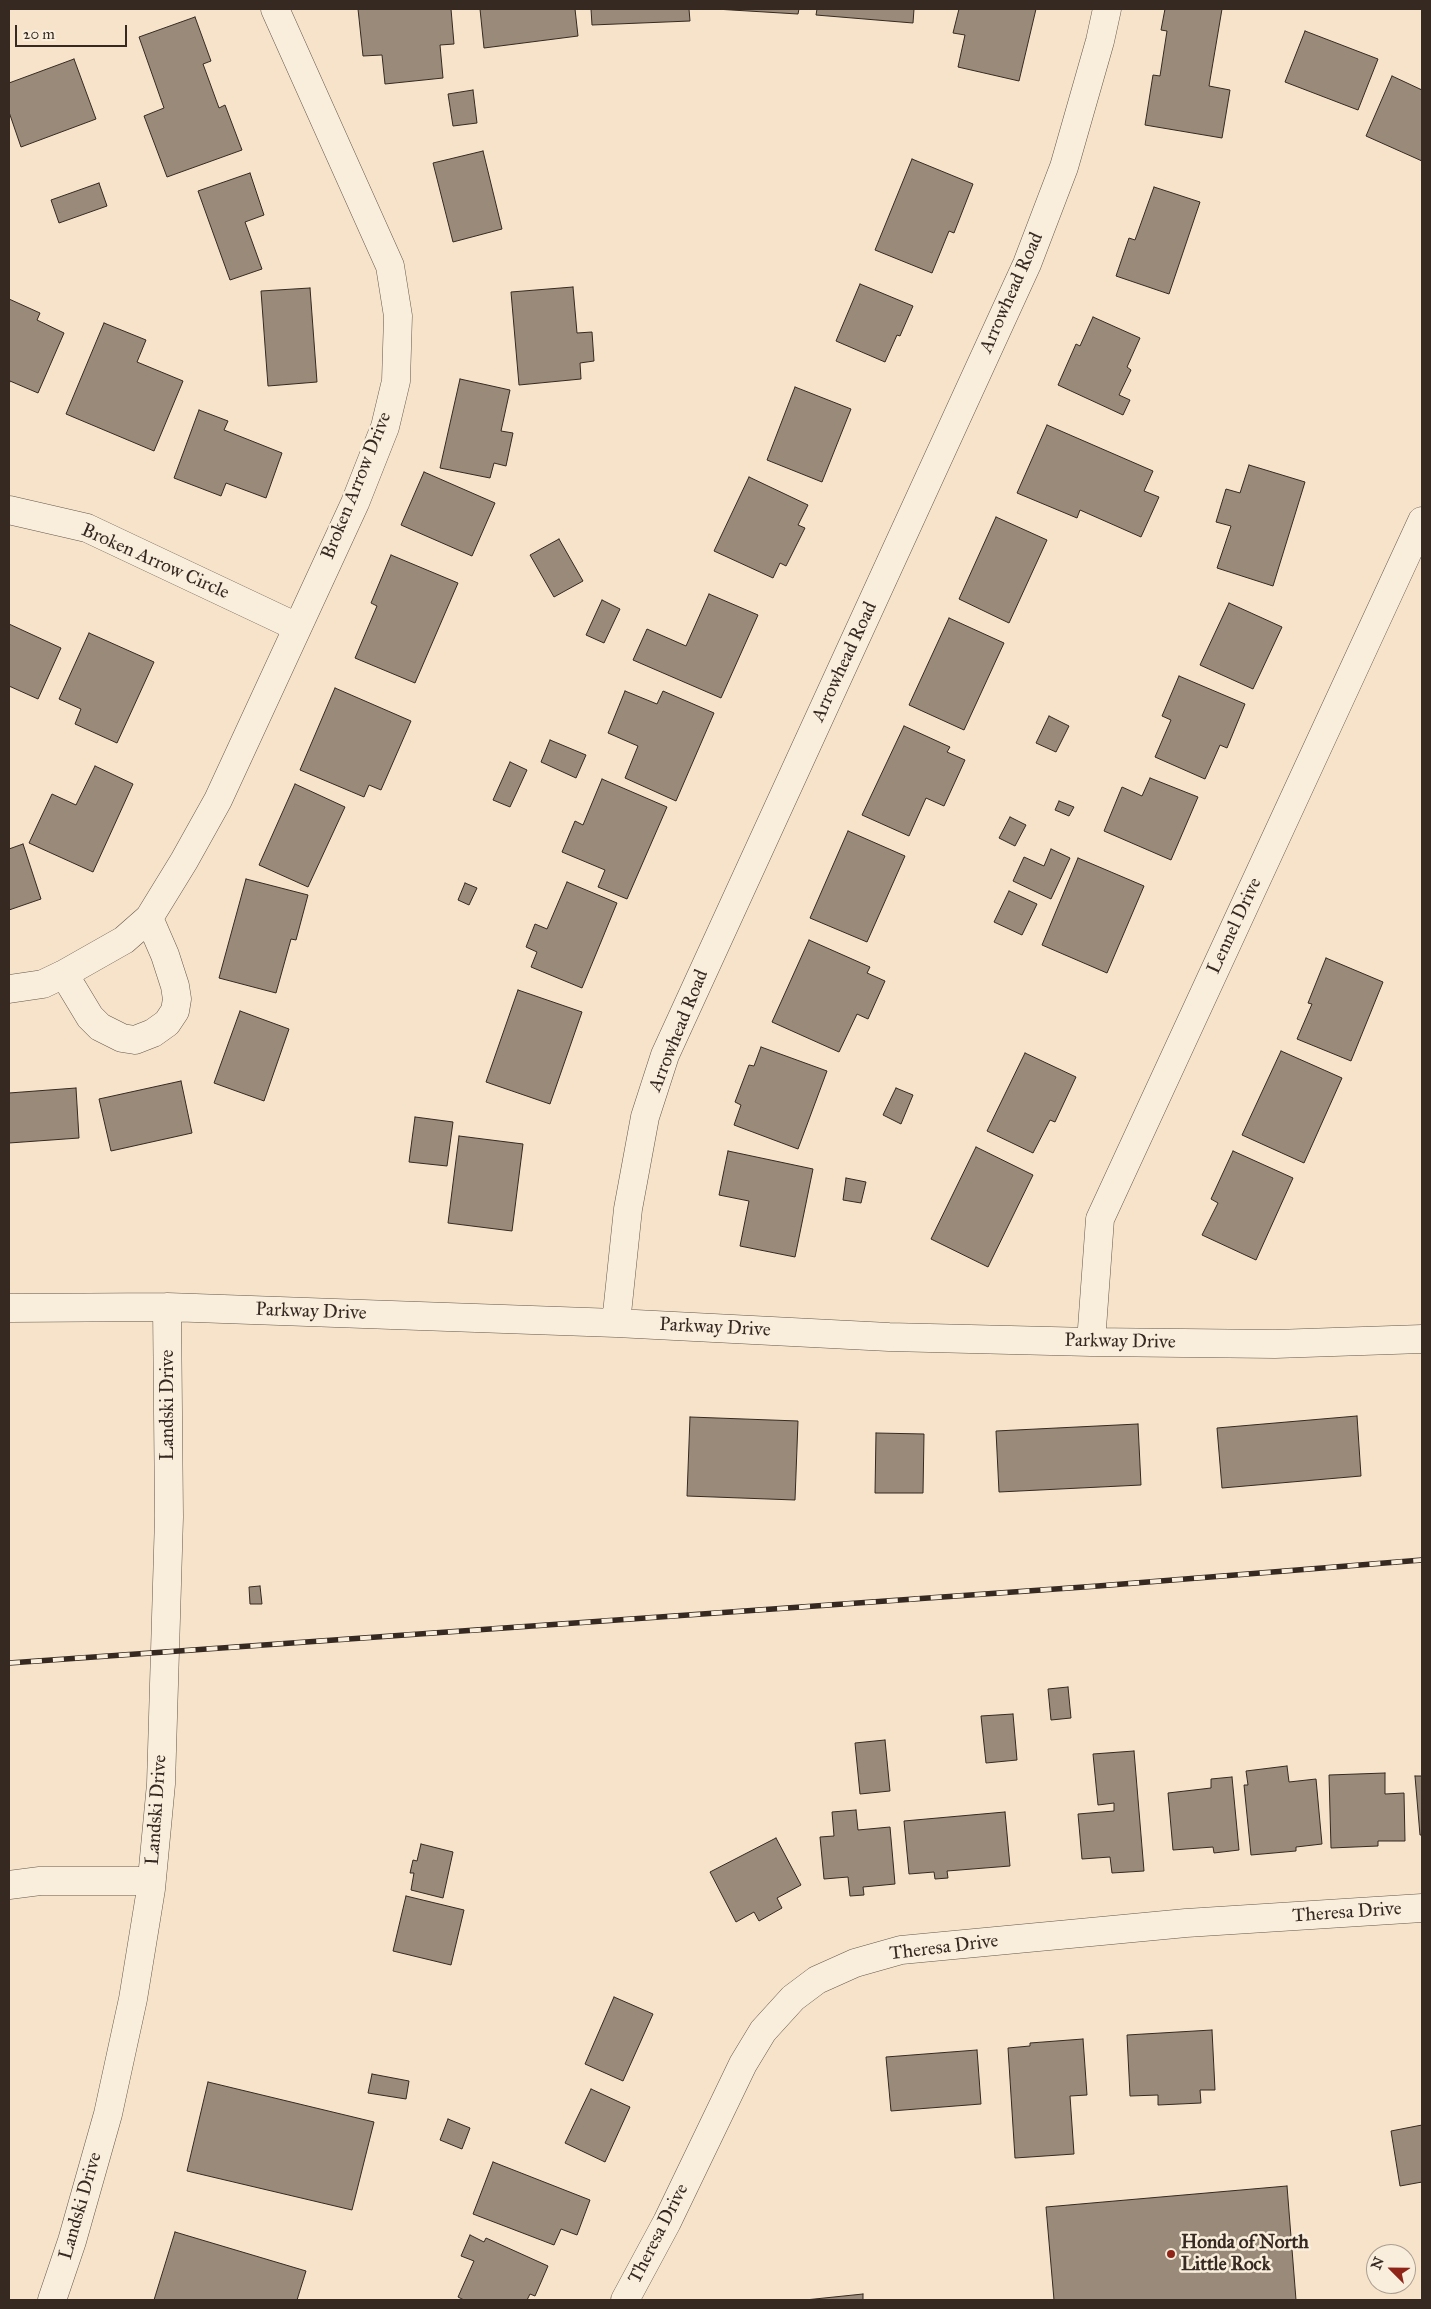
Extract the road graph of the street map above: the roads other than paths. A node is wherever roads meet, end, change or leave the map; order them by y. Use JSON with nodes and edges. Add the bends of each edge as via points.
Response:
{"nodes":[{"id":1,"x":275,"y":9,"type":"edge"},
{"id":2,"x":1107,"y":9,"type":"edge"},
{"id":3,"x":9,"y":510,"type":"edge"},
{"id":4,"x":1422,"y":520,"type":"edge"},
{"id":5,"x":297,"y":627,"type":"junction"},
{"id":6,"x":149,"y":918,"type":"junction"},
{"id":7,"x":64,"y":974,"type":"junction"},
{"id":8,"x":9,"y":989,"type":"edge"},
{"id":9,"x":167,"y":1307,"type":"junction"},
{"id":10,"x":9,"y":1308,"type":"edge"},
{"id":11,"x":616,"y":1323,"type":"junction"},
{"id":12,"x":1422,"y":1338,"type":"edge"},
{"id":13,"x":1091,"y":1342,"type":"junction"},
{"id":14,"x":151,"y":1881,"type":"junction"},
{"id":15,"x":9,"y":1885,"type":"edge"},
{"id":16,"x":1422,"y":1908,"type":"edge"},
{"id":17,"x":52,"y":2300,"type":"edge"},
{"id":18,"x":625,"y":2300,"type":"edge"}],
"edges":[{"from":1,"to":5,"type":"street","name":"Broken Arrow Drive","via":[[390,266],[398,316],[396,381],[385,427],[355,503]]},
{"from":2,"to":11,"type":"street","name":"Arrowhead Road","via":[[1064,167],[1027,264],[665,1054],[645,1117],[628,1209]]},
{"from":3,"to":5,"type":"street","name":"Broken Arrow Circle","via":[[87,528]]},
{"from":4,"to":13,"type":"street","name":"Lennel Drive","via":[[1100,1219]]},
{"from":5,"to":6,"type":"street","name":"Broken Arrow Drive","via":[[218,800]]},
{"from":6,"to":7,"type":"street","name":"Broken Arrow Drive","via":[[124,940]]},
{"from":6,"to":7,"type":"street","via":[[165,955],[177,999],[175,1011],[167,1023],[152,1033],[135,1040],[111,1034],[100,1027],[90,1017]]},
{"from":7,"to":8,"type":"street","name":"Broken Arrow Drive","via":[[43,984]]},
{"from":9,"to":10,"type":"street","name":"Parkway Drive"},
{"from":9,"to":11,"type":"street","name":"Parkway Drive"},
{"from":9,"to":14,"type":"street","name":"Landski Drive","via":[[165,1661],[161,1784]]},
{"from":11,"to":13,"type":"street","name":"Parkway Drive","via":[[889,1337]]},
{"from":12,"to":13,"type":"street","name":"Parkway Drive","via":[[1275,1344]]},
{"from":14,"to":15,"type":"street","via":[[40,1881]]},
{"from":14,"to":17,"type":"street","name":"Landski Drive","via":[[133,1998],[108,2114]]},
{"from":16,"to":18,"type":"street","name":"Theresa Drive","via":[[1186,1923],[901,1950],[855,1963],[817,1980],[793,1998],[764,2031],[743,2064],[667,2222]]}]}
